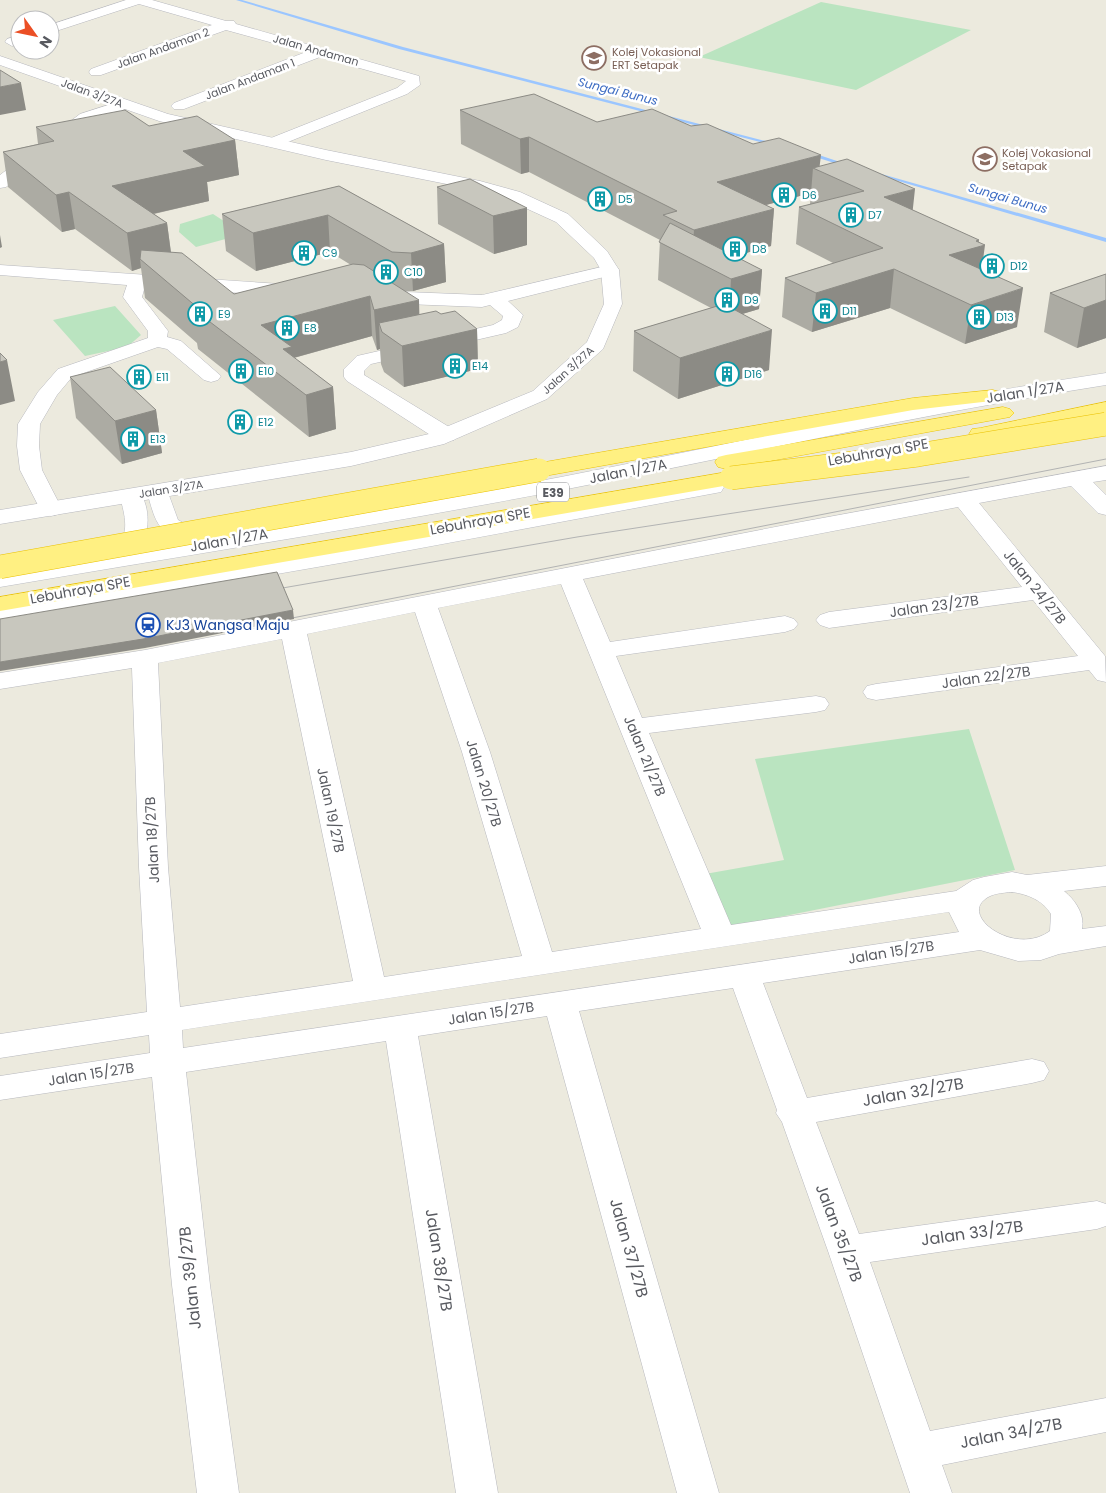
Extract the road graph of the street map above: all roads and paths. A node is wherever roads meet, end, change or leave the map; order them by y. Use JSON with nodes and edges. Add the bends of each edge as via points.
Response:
{"nodes":[{"id":1,"x":138,"y":0,"type":"edge"},
{"id":2,"x":229,"y":24,"type":"junction"},
{"id":3,"x":60,"y":26,"type":"edge"},
{"id":4,"x":322,"y":52,"type":"junction"},
{"id":5,"x":0,"y":60,"type":"edge"},
{"id":6,"x":96,"y":72,"type":"dead end"},
{"id":7,"x":124,"y":105,"type":"junction"},
{"id":8,"x":179,"y":106,"type":"dead end"},
{"id":9,"x":343,"y":114,"type":"junction"},
{"id":10,"x":272,"y":143,"type":"junction"},
{"id":11,"x":304,"y":150,"type":"junction"},
{"id":12,"x":0,"y":183,"type":"edge"},
{"id":13,"x":0,"y":270,"type":"edge"},
{"id":14,"x":610,"y":270,"type":"junction"},
{"id":15,"x":138,"y":280,"type":"junction"},
{"id":16,"x":316,"y":293,"type":"edge"},
{"id":17,"x":366,"y":296,"type":"edge"},
{"id":18,"x":494,"y":299,"type":"junction"},
{"id":19,"x":157,"y":341,"type":"junction"},
{"id":20,"x":211,"y":376,"type":"dead end"},
{"id":21,"x":1106,"y":379,"type":"edge"},
{"id":22,"x":1106,"y":393,"type":"edge"},
{"id":23,"x":994,"y":396,"type":"junction"},
{"id":24,"x":1106,"y":408,"type":"edge"},
{"id":25,"x":1106,"y":417,"type":"edge"},
{"id":26,"x":1106,"y":424,"type":"edge"},
{"id":27,"x":446,"y":435,"type":"junction"},
{"id":28,"x":1106,"y":474,"type":"edge"},
{"id":29,"x":731,"y":478,"type":"junction"},
{"id":30,"x":1077,"y":479,"type":"junction"},
{"id":31,"x":158,"y":492,"type":"junction"},
{"id":32,"x":131,"y":496,"type":"junction"},
{"id":33,"x":964,"y":500,"type":"junction"},
{"id":34,"x":1106,"y":508,"type":"edge"},
{"id":35,"x":51,"y":509,"type":"junction"},
{"id":36,"x":0,"y":517,"type":"edge"},
{"id":37,"x":187,"y":534,"type":"junction"},
{"id":38,"x":238,"y":538,"type":"junction"},
{"id":39,"x":97,"y":563,"type":"junction"},
{"id":40,"x":0,"y":567,"type":"edge"},
{"id":41,"x":569,"y":574,"type":"junction"},
{"id":42,"x":0,"y":580,"type":"edge"},
{"id":43,"x":0,"y":588,"type":"edge"},
{"id":44,"x":1039,"y":592,"type":"junction"},
{"id":45,"x":424,"y":602,"type":"junction"},
{"id":46,"x":0,"y":604,"type":"edge"},
{"id":47,"x":0,"y":615,"type":"edge"},
{"id":48,"x":829,"y":620,"type":"dead end"},
{"id":49,"x":785,"y":624,"type":"dead end"},
{"id":50,"x":293,"y":629,"type":"junction"},
{"id":51,"x":600,"y":651,"type":"junction"},
{"id":52,"x":145,"y":658,"type":"junction"},
{"id":53,"x":1101,"y":668,"type":"edge"},
{"id":54,"x":0,"y":681,"type":"edge"},
{"id":55,"x":876,"y":692,"type":"dead end"},
{"id":56,"x":816,"y":704,"type":"dead end"},
{"id":57,"x":634,"y":727,"type":"junction"},
{"id":58,"x":1106,"y":876,"type":"edge"},
{"id":59,"x":1028,"y":885,"type":"junction"},
{"id":60,"x":965,"y":900,"type":"junction"},
{"id":61,"x":1106,"y":936,"type":"edge"},
{"id":62,"x":720,"y":937,"type":"junction"},
{"id":63,"x":982,"y":939,"type":"junction"},
{"id":64,"x":1054,"y":944,"type":"junction"},
{"id":65,"x":540,"y":965,"type":"junction"},
{"id":66,"x":744,"y":975,"type":"junction"},
{"id":67,"x":371,"y":990,"type":"junction"},
{"id":68,"x":560,"y":1003,"type":"junction"},
{"id":69,"x":164,"y":1022,"type":"junction"},
{"id":70,"x":400,"y":1027,"type":"junction"},
{"id":71,"x":0,"y":1046,"type":"edge"},
{"id":72,"x":168,"y":1062,"type":"junction"},
{"id":73,"x":1032,"y":1070,"type":"dead end"},
{"id":74,"x":0,"y":1088,"type":"edge"},
{"id":75,"x":793,"y":1113,"type":"junction"},
{"id":76,"x":1097,"y":1215,"type":"dead end"},
{"id":77,"x":847,"y":1251,"type":"junction"},
{"id":78,"x":1106,"y":1415,"type":"edge"},
{"id":79,"x":916,"y":1452,"type":"junction"},
{"id":80,"x":218,"y":1493,"type":"edge"},
{"id":81,"x":477,"y":1493,"type":"edge"},
{"id":82,"x":698,"y":1493,"type":"edge"},
{"id":83,"x":931,"y":1493,"type":"edge"}],
"edges":[{"from":1,"to":2,"type":"street","name":"Jalan Andaman"},
{"from":1,"to":3,"type":"street"},
{"from":2,"to":4,"type":"street","name":"Jalan Andaman"},
{"from":2,"to":6,"type":"street","name":"Jalan Andaman 2"},
{"from":4,"to":8,"type":"street","name":"Jalan Andaman 1"},
{"from":4,"to":9,"type":"street","name":"Jalan Andaman","via":[[414,79],[413,85],[402,91]]},
{"from":5,"to":7,"type":"street","name":"Jalan 3/27A"},
{"from":7,"to":10,"type":"street","name":"Jalan 3/27A","via":[[164,118]]},
{"from":7,"to":12,"type":"street","via":[[86,117]]},
{"from":9,"to":10,"type":"street","name":"Jalan Andaman"},
{"from":9,"to":11,"type":"street","via":[[329,134]]},
{"from":10,"to":11,"type":"street","name":"Jalan 3/27A"},
{"from":11,"to":14,"type":"street","name":"Jalan 3/27A","via":[[514,196],[562,218],[601,255]]},
{"from":13,"to":15,"type":"street"},
{"from":14,"to":18,"type":"street"},
{"from":14,"to":27,"type":"street","name":"Jalan 3/27A","via":[[613,304],[596,345],[540,395]]},
{"from":15,"to":16,"type":"street"},
{"from":15,"to":19,"type":"street","via":[[132,297],[158,331]]},
{"from":17,"to":18,"type":"street","via":[[425,300]]},
{"from":18,"to":27,"type":"street","via":[[513,315],[511,324],[364,360],[354,368],[354,378]]},
{"from":19,"to":20,"type":"street","via":[[174,344]]},
{"from":19,"to":35,"type":"street","via":[[65,373],[48,392],[28,424],[28,446],[31,470]]},
{"from":21,"to":23,"type":"street","name":"Jalan 1/27A"},
{"from":22,"to":43,"type":"highway","name":"Lebuhraya SPE","number":"E39","via":[[886,435]]},
{"from":23,"to":37,"type":"highway","bridge":true,"via":[[913,404]]},
{"from":23,"to":38,"type":"street","name":"Jalan 1/27A","via":[[558,484]]},
{"from":24,"to":29,"type":"highway","name":"Lebuhraya SPE","number":"E39","bridge":true,"via":[[1008,429]]},
{"from":25,"to":47,"type":"street"},
{"from":26,"to":29,"type":"highway","number":"E39","bridge":true,"via":[[918,455]]},
{"from":27,"to":31,"type":"street","name":"Jalan 3/27A","via":[[351,459]]},
{"from":28,"to":30,"type":"street"},
{"from":29,"to":46,"type":"highway","name":"Lebuhraya SPE","number":"E39"},
{"from":30,"to":33,"type":"street"},
{"from":30,"to":34,"type":"street"},
{"from":31,"to":32,"type":"street","name":"Jalan 3/27A"},
{"from":31,"to":37,"type":"street","via":[[168,524]]},
{"from":32,"to":35,"type":"street","name":"Jalan 3/27A"},
{"from":32,"to":39,"type":"street","via":[[136,538],[128,547]]},
{"from":33,"to":41,"type":"street"},
{"from":33,"to":44,"type":"street","name":"Jalan 24/27B"},
{"from":35,"to":36,"type":"street","name":"Jalan 3/27A"},
{"from":37,"to":38,"type":"street","via":[[202,538]]},
{"from":37,"to":40,"type":"highway","bridge":true},
{"from":38,"to":39,"type":"street","name":"Jalan 1/27A"},
{"from":39,"to":42,"type":"street","name":"Jalan 1/27A"},
{"from":41,"to":45,"type":"street"},
{"from":41,"to":51,"type":"street","name":"Jalan 21/27B"},
{"from":44,"to":48,"type":"street","name":"Jalan 23/27B"},
{"from":44,"to":53,"type":"street","name":"Jalan 24/27B"},
{"from":45,"to":50,"type":"street"},
{"from":45,"to":65,"type":"street","name":"Jalan 20/27B","via":[[476,752]]},
{"from":49,"to":51,"type":"street"},
{"from":50,"to":52,"type":"street"},
{"from":50,"to":67,"type":"street","name":"Jalan 19/27B"},
{"from":51,"to":57,"type":"street","name":"Jalan 21/27B"},
{"from":52,"to":54,"type":"street"},
{"from":52,"to":69,"type":"street","name":"Jalan 18/27B","via":[[150,834]]},
{"from":53,"to":55,"type":"street","name":"Jalan 22/27B"},
{"from":56,"to":57,"type":"street"},
{"from":57,"to":62,"type":"street","name":"Jalan 21/27B"},
{"from":58,"to":59,"type":"street"},
{"from":59,"to":60,"type":"street","via":[[997,883],[972,892]]},
{"from":59,"to":64,"type":"street","via":[[1058,901],[1066,912],[1068,924],[1064,935]]},
{"from":60,"to":62,"type":"street"},
{"from":60,"to":63,"type":"street","via":[[962,910],[965,920]]},
{"from":61,"to":64,"type":"street"},
{"from":62,"to":65,"type":"street"},
{"from":63,"to":64,"type":"street","via":[[1011,950],[1027,951]]},
{"from":63,"to":66,"type":"street","name":"Jalan 15/27B"},
{"from":65,"to":67,"type":"street"},
{"from":66,"to":68,"type":"street","name":"Jalan 15/27B"},
{"from":66,"to":75,"type":"street","name":"Jalan 35/27B"},
{"from":67,"to":69,"type":"street"},
{"from":68,"to":70,"type":"street","name":"Jalan 15/27B"},
{"from":68,"to":82,"type":"street","name":"Jalan 37/27B"},
{"from":69,"to":71,"type":"street"},
{"from":69,"to":72,"type":"street","name":"Jalan 18/27B"},
{"from":70,"to":72,"type":"street","name":"Jalan 15/27B"},
{"from":70,"to":81,"type":"street","name":"Jalan 38/27B"},
{"from":72,"to":74,"type":"street","name":"Jalan 15/27B"},
{"from":72,"to":80,"type":"street","name":"Jalan 39/27B","via":[[198,1351]]},
{"from":73,"to":75,"type":"street","name":"Jalan 32/27B"},
{"from":75,"to":77,"type":"street","name":"Jalan 35/27B"},
{"from":76,"to":77,"type":"street","name":"Jalan 33/27B"},
{"from":77,"to":79,"type":"street","name":"Jalan 35/27B"},
{"from":78,"to":79,"type":"street","name":"Jalan 34/27B"},
{"from":79,"to":83,"type":"street","name":"Jalan 35/27B"}]}
